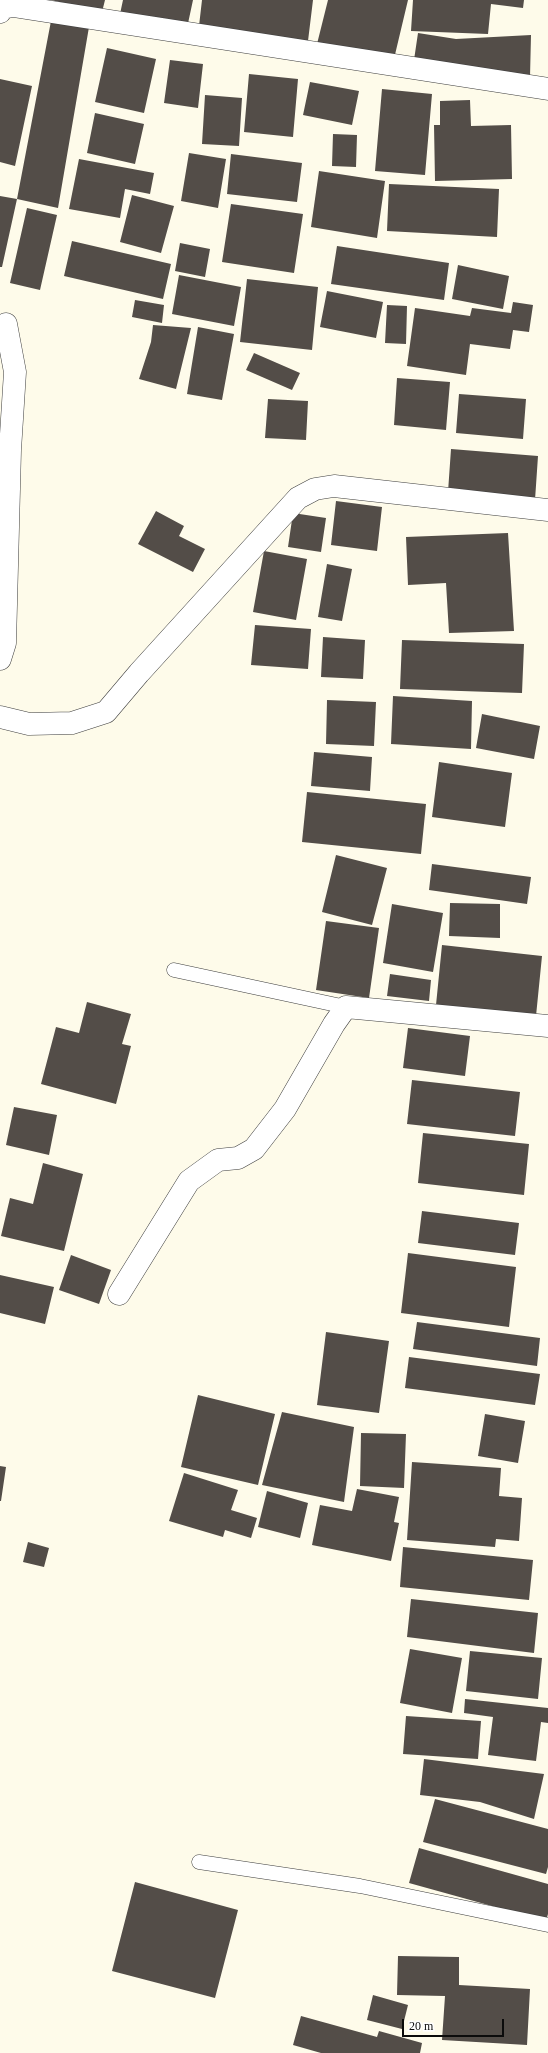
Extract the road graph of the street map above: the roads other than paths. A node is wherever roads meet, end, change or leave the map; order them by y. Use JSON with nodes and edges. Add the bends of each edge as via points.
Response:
{"nodes":[{"id":1,"x":0,"y":12,"type":"edge"},
{"id":2,"x":548,"y":89,"type":"edge"},
{"id":3,"x":6,"y":324,"type":"dead end"},
{"id":4,"x":548,"y":510,"type":"edge"},
{"id":5,"x":0,"y":659,"type":"edge"},
{"id":6,"x":0,"y":717,"type":"edge"},
{"id":7,"x":174,"y":970,"type":"dead end"},
{"id":8,"x":346,"y":1007,"type":"junction"},
{"id":9,"x":548,"y":1026,"type":"edge"},
{"id":10,"x":119,"y":1294,"type":"dead end"},
{"id":11,"x":199,"y":1862,"type":"dead end"},
{"id":12,"x":548,"y":1925,"type":"edge"}],
"edges":[{"from":1,"to":2,"type":"street","via":[[2,8],[14,6]]},
{"from":3,"to":5,"type":"street","via":[[15,372],[5,643]]},
{"from":4,"to":6,"type":"street","via":[[334,486],[315,489],[298,498],[106,712],[72,723],[30,724]]},
{"from":7,"to":8,"type":"lane"},
{"from":8,"to":9,"type":"street"},
{"from":8,"to":10,"type":"street","via":[[285,1109],[263,1138],[246,1155],[218,1160],[189,1181]]},
{"from":11,"to":12,"type":"lane","via":[[360,1886]]}]}
